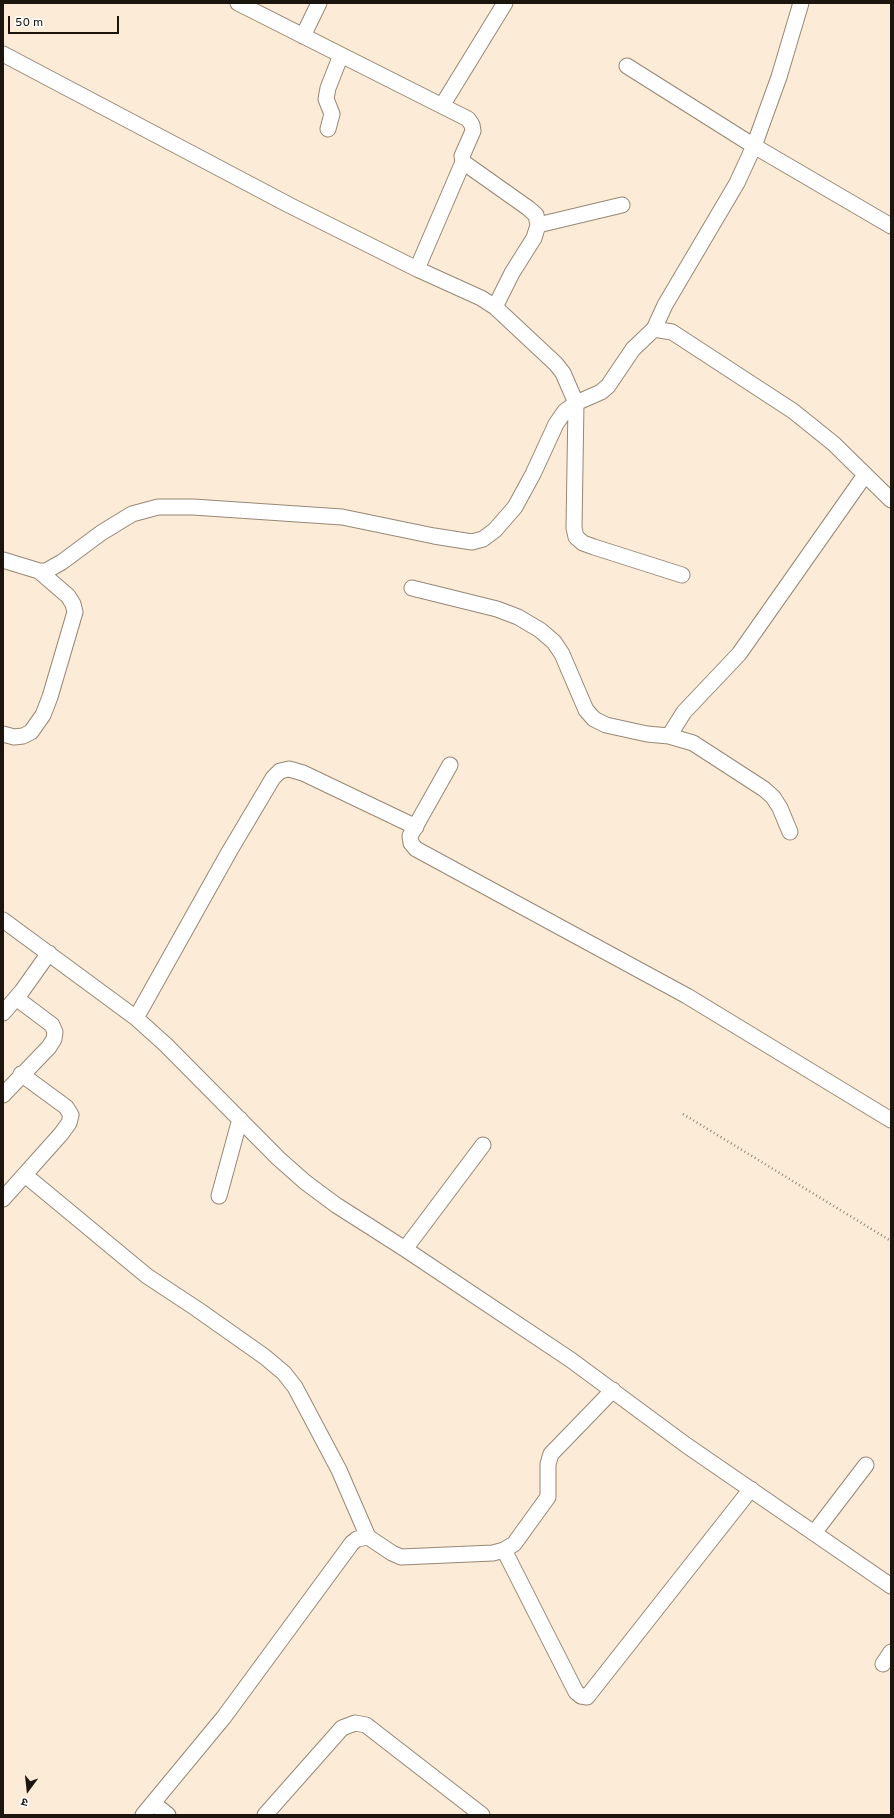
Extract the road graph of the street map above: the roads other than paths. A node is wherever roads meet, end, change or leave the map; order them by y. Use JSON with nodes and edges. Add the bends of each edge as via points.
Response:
{"nodes":[{"id":1,"x":238,"y":3,"type":"edge"},
{"id":2,"x":319,"y":3,"type":"edge"},
{"id":3,"x":505,"y":3,"type":"edge"},
{"id":4,"x":801,"y":3,"type":"edge"},
{"id":5,"x":303,"y":36,"type":"junction"},
{"id":6,"x":3,"y":54,"type":"edge"},
{"id":7,"x":341,"y":55,"type":"junction"},
{"id":8,"x":626,"y":66,"type":"dead end"},
{"id":9,"x":443,"y":104,"type":"junction"},
{"id":10,"x":328,"y":130,"type":"dead end"},
{"id":11,"x":754,"y":146,"type":"junction"},
{"id":12,"x":463,"y":162,"type":"junction"},
{"id":13,"x":622,"y":205,"type":"dead end"},
{"id":14,"x":538,"y":225,"type":"junction"},
{"id":15,"x":891,"y":226,"type":"edge"},
{"id":16,"x":417,"y":269,"type":"junction"},
{"id":17,"x":495,"y":307,"type":"junction"},
{"id":18,"x":654,"y":329,"type":"junction"},
{"id":19,"x":576,"y":403,"type":"junction"},
{"id":20,"x":866,"y":475,"type":"junction"},
{"id":21,"x":891,"y":500,"type":"edge"},
{"id":22,"x":3,"y":560,"type":"edge"},
{"id":23,"x":39,"y":571,"type":"junction"},
{"id":24,"x":682,"y":575,"type":"dead end"},
{"id":25,"x":412,"y":588,"type":"dead end"},
{"id":26,"x":3,"y":734,"type":"edge"},
{"id":27,"x":669,"y":736,"type":"junction"},
{"id":28,"x":450,"y":765,"type":"dead end"},
{"id":29,"x":416,"y":827,"type":"junction"},
{"id":30,"x":790,"y":832,"type":"dead end"},
{"id":31,"x":3,"y":920,"type":"edge"},
{"id":32,"x":49,"y":953,"type":"junction"},
{"id":33,"x":16,"y":998,"type":"junction"},
{"id":34,"x":3,"y":1013,"type":"edge"},
{"id":35,"x":136,"y":1018,"type":"junction"},
{"id":36,"x":22,"y":1074,"type":"junction"},
{"id":37,"x":3,"y":1095,"type":"edge"},
{"id":38,"x":240,"y":1119,"type":"junction"},
{"id":39,"x":891,"y":1120,"type":"edge"},
{"id":40,"x":483,"y":1145,"type":"dead end"},
{"id":41,"x":25,"y":1175,"type":"junction"},
{"id":42,"x":219,"y":1196,"type":"dead end"},
{"id":43,"x":3,"y":1200,"type":"edge"},
{"id":44,"x":406,"y":1249,"type":"junction"},
{"id":45,"x":614,"y":1390,"type":"junction"},
{"id":46,"x":866,"y":1465,"type":"dead end"},
{"id":47,"x":751,"y":1489,"type":"junction"},
{"id":48,"x":814,"y":1533,"type":"junction"},
{"id":49,"x":368,"y":1537,"type":"junction"},
{"id":50,"x":504,"y":1550,"type":"junction"},
{"id":51,"x":891,"y":1586,"type":"edge"},
{"id":52,"x":153,"y":1803,"type":"junction"},
{"id":53,"x":143,"y":1815,"type":"edge"},
{"id":54,"x":168,"y":1815,"type":"edge"},
{"id":55,"x":265,"y":1815,"type":"edge"},
{"id":56,"x":482,"y":1815,"type":"edge"}],
"edges":[{"from":1,"to":5,"type":"street"},
{"from":2,"to":5,"type":"street"},
{"from":3,"to":9,"type":"street"},
{"from":4,"to":11,"type":"street","via":[[780,77]]},
{"from":5,"to":7,"type":"street"},
{"from":6,"to":16,"type":"street","via":[[289,205]]},
{"from":7,"to":9,"type":"street"},
{"from":7,"to":10,"type":"street","via":[[326,99],[332,114]]},
{"from":8,"to":11,"type":"street"},
{"from":9,"to":12,"type":"street","via":[[468,119],[472,125],[473,131],[462,156]]},
{"from":11,"to":15,"type":"street"},
{"from":11,"to":18,"type":"street","via":[[737,183],[665,305]]},
{"from":12,"to":14,"type":"street","via":[[528,208],[536,216]]},
{"from":12,"to":16,"type":"street"},
{"from":13,"to":14,"type":"street"},
{"from":14,"to":17,"type":"street","via":[[534,238]]},
{"from":16,"to":17,"type":"street"},
{"from":17,"to":19,"type":"street","via":[[556,364],[563,373]]},
{"from":18,"to":19,"type":"street","via":[[633,349],[608,386],[601,392]]},
{"from":18,"to":20,"type":"street","via":[[672,332],[793,411],[834,444]]},
{"from":19,"to":23,"type":"street","via":[[565,411],[556,424],[515,507],[495,530],[483,539],[472,542],[342,517],[158,506],[132,514],[62,562],[46,571]]},
{"from":19,"to":24,"type":"street","via":[[576,537],[594,547]]},
{"from":20,"to":21,"type":"street"},
{"from":20,"to":27,"type":"street","via":[[739,654],[684,712]]},
{"from":22,"to":23,"type":"street"},
{"from":23,"to":26,"type":"street","via":[[68,596],[75,612],[43,715],[31,732],[23,736]]},
{"from":25,"to":27,"type":"street","via":[[497,609],[518,617],[554,642],[562,654],[586,710],[594,719],[606,725]]},
{"from":27,"to":30,"type":"street","via":[[693,743],[764,789],[780,808]]},
{"from":28,"to":29,"type":"street"},
{"from":29,"to":35,"type":"street","via":[[303,773],[289,769],[280,771],[273,778],[229,852]]},
{"from":29,"to":39,"type":"street","via":[[410,836],[411,843],[416,849],[687,996]]},
{"from":31,"to":32,"type":"street"},
{"from":32,"to":33,"type":"street"},
{"from":32,"to":35,"type":"street"},
{"from":33,"to":34,"type":"street"},
{"from":33,"to":36,"type":"street","via":[[56,1032],[50,1047]]},
{"from":35,"to":38,"type":"street"},
{"from":36,"to":37,"type":"street"},
{"from":36,"to":41,"type":"street","via":[[66,1107],[71,1115],[60,1134]]},
{"from":38,"to":42,"type":"street"},
{"from":38,"to":44,"type":"street","via":[[305,1182],[336,1205]]},
{"from":40,"to":44,"type":"street"},
{"from":41,"to":43,"type":"street"},
{"from":41,"to":49,"type":"street","via":[[147,1276],[265,1357],[284,1373],[295,1387],[339,1470]]},
{"from":44,"to":45,"type":"street"},
{"from":45,"to":47,"type":"street"},
{"from":45,"to":50,"type":"street","via":[[552,1454],[548,1464],[548,1498],[514,1544]]},
{"from":46,"to":48,"type":"street"},
{"from":47,"to":48,"type":"street"},
{"from":47,"to":50,"type":"street","via":[[587,1697],[576,1692]]},
{"from":48,"to":51,"type":"street"},
{"from":49,"to":50,"type":"street","via":[[401,1557],[493,1553]]},
{"from":49,"to":52,"type":"street","via":[[352,1543],[224,1717]]},
{"from":52,"to":53,"type":"street"},
{"from":52,"to":54,"type":"street"},
{"from":55,"to":56,"type":"street","via":[[342,1728],[355,1723],[366,1725]]}]}
